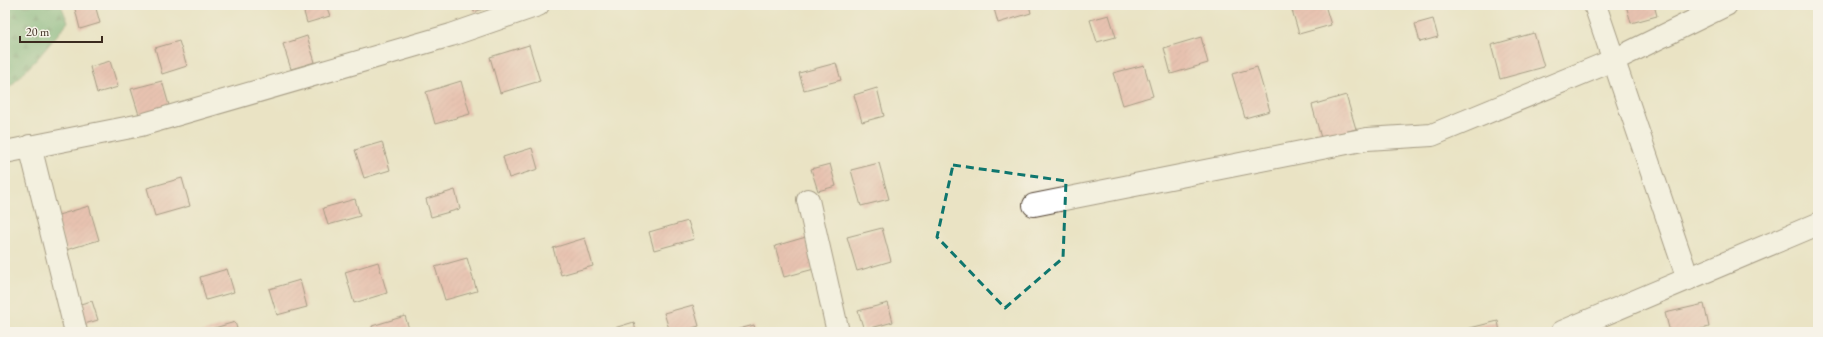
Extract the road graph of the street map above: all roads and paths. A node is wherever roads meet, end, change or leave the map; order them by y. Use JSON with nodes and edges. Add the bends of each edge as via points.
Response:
{"nodes":[{"id":1,"x":538,"y":5,"type":"edge"},
{"id":2,"x":1595,"y":5,"type":"edge"},
{"id":3,"x":1726,"y":5,"type":"edge"},
{"id":4,"x":1614,"y":60,"type":"junction"},
{"id":5,"x":30,"y":146,"type":"junction"},
{"id":6,"x":5,"y":152,"type":"edge"},
{"id":7,"x":808,"y":200,"type":"dead end"},
{"id":8,"x":1034,"y":205,"type":"dead end"},
{"id":9,"x":1818,"y":224,"type":"edge"},
{"id":10,"x":1688,"y":279,"type":"junction"},
{"id":11,"x":76,"y":332,"type":"edge"},
{"id":12,"x":838,"y":332,"type":"edge"},
{"id":13,"x":1562,"y":332,"type":"edge"}],
"edges":[{"from":1,"to":5,"type":"street","via":[[451,36],[141,125]]},
{"from":2,"to":4,"type":"street"},
{"from":3,"to":4,"type":"street"},
{"from":4,"to":8,"type":"street","via":[[1432,135],[1367,139]]},
{"from":4,"to":10,"type":"street"},
{"from":5,"to":6,"type":"street"},
{"from":5,"to":11,"type":"street"},
{"from":7,"to":12,"type":"street"},
{"from":9,"to":10,"type":"street"},
{"from":10,"to":13,"type":"street"}]}
